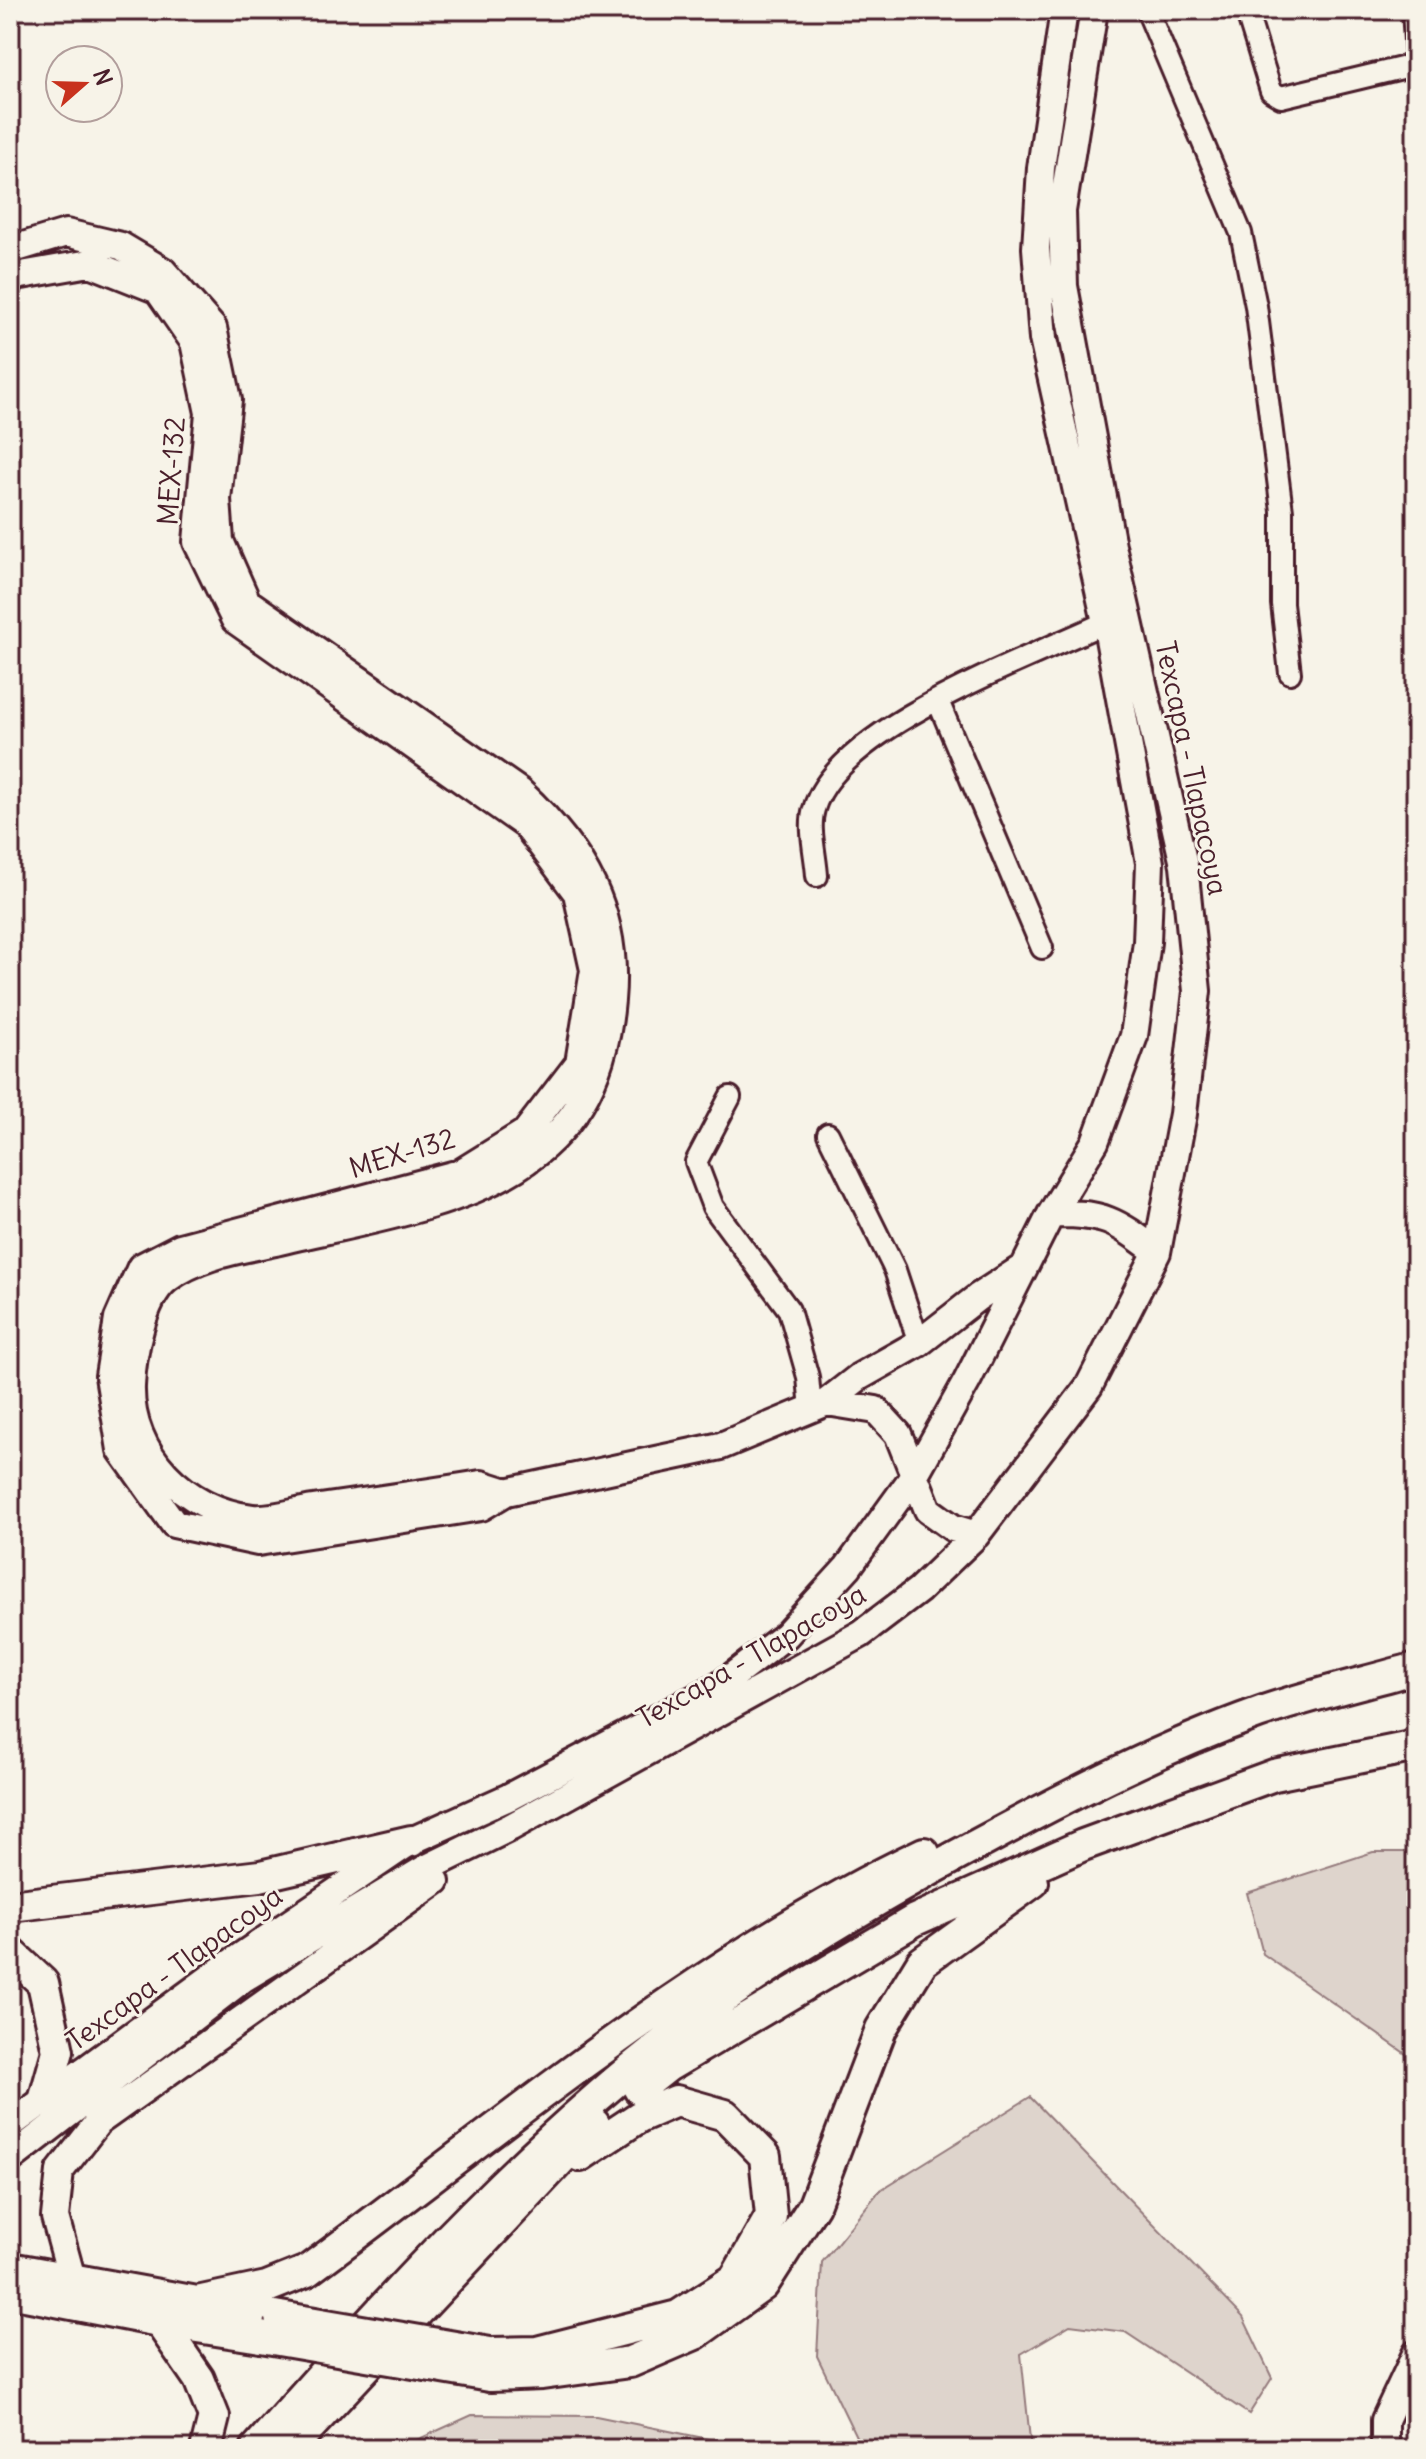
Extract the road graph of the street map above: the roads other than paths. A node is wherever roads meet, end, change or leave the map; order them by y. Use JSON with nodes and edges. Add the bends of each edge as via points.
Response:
{"nodes":[{"id":1,"x":1064,"y":10,"type":"edge"},
{"id":2,"x":1094,"y":10,"type":"edge"},
{"id":3,"x":1147,"y":10,"type":"edge"},
{"id":4,"x":1246,"y":10,"type":"edge"},
{"id":5,"x":1413,"y":10,"type":"edge"},
{"id":6,"x":10,"y":250,"type":"edge"},
{"id":7,"x":10,"y":282,"type":"edge"},
{"id":8,"x":1106,"y":622,"type":"junction"},
{"id":9,"x":1290,"y":673,"type":"dead end"},
{"id":10,"x":938,"y":701,"type":"junction"},
{"id":11,"x":817,"y":876,"type":"dead end"},
{"id":12,"x":1042,"y":948,"type":"dead end"},
{"id":13,"x":730,"y":1097,"type":"dead end"},
{"id":14,"x":828,"y":1134,"type":"dead end"},
{"id":15,"x":1051,"y":1214,"type":"junction"},
{"id":16,"x":1157,"y":1252,"type":"junction"},
{"id":17,"x":1024,"y":1267,"type":"junction"},
{"id":18,"x":919,"y":1343,"type":"junction"},
{"id":19,"x":819,"y":1406,"type":"junction"},
{"id":20,"x":914,"y":1476,"type":"junction"},
{"id":21,"x":506,"y":1492,"type":"junction"},
{"id":22,"x":976,"y":1535,"type":"junction"},
{"id":23,"x":1416,"y":1668,"type":"edge"},
{"id":24,"x":1416,"y":1746,"type":"edge"},
{"id":25,"x":1106,"y":1776,"type":"junction"},
{"id":26,"x":511,"y":1827,"type":"junction"},
{"id":27,"x":411,"y":1841,"type":"junction"},
{"id":28,"x":1083,"y":1845,"type":"junction"},
{"id":29,"x":10,"y":1906,"type":"edge"},
{"id":30,"x":10,"y":1952,"type":"edge"},
{"id":31,"x":44,"y":2101,"type":"junction"},
{"id":32,"x":10,"y":2125,"type":"edge"},
{"id":33,"x":10,"y":2159,"type":"edge"},
{"id":34,"x":541,"y":2181,"type":"junction"},
{"id":35,"x":10,"y":2268,"type":"edge"},
{"id":36,"x":65,"y":2290,"type":"junction"},
{"id":37,"x":10,"y":2292,"type":"edge"},
{"id":38,"x":197,"y":2302,"type":"junction"},
{"id":39,"x":10,"y":2309,"type":"edge"},
{"id":40,"x":159,"y":2321,"type":"junction"},
{"id":41,"x":270,"y":2327,"type":"junction"},
{"id":42,"x":1416,"y":2354,"type":"edge"},
{"id":43,"x":490,"y":2365,"type":"junction"},
{"id":44,"x":206,"y":2449,"type":"edge"},
{"id":45,"x":256,"y":2449,"type":"edge"},
{"id":46,"x":289,"y":2449,"type":"edge"},
{"id":47,"x":1385,"y":2449,"type":"edge"}],
"edges":[{"from":1,"to":8,"type":"main road","name":"Texcapa - Tlapacoya","via":[[1041,168],[1036,248],[1043,339]]},
{"from":2,"to":16,"type":"main road","name":"Texcapa - Tlapacoya","via":[[1062,211],[1064,286],[1112,546],[1184,865],[1197,991],[1183,1114]]},
{"from":3,"to":9,"type":"street","via":[[1241,233],[1256,306],[1282,511],[1282,604]]},
{"from":4,"to":5,"type":"street","via":[[1271,91],[1281,97],[1406,67],[1416,57]]},
{"from":6,"to":21,"type":"main road","name":"MEX-132","via":[[66,233],[121,246],[163,271],[213,328],[228,400],[217,499],[220,541],[247,602],[520,792],[552,822],[593,881],[614,963],[607,1044],[573,1119],[517,1170],[459,1198],[204,1259],[164,1281],[133,1351],[131,1404],[143,1448],[180,1490],[254,1518],[481,1484]]},
{"from":7,"to":21,"type":"main road","name":"MEX-132","via":[[16,276],[90,263],[158,290],[194,342],[209,413],[197,542],[235,620],[526,825],[577,893],[594,970],[579,1063],[526,1132],[460,1173],[180,1247],[141,1267],[118,1319],[109,1376],[121,1450],[174,1524],[258,1542],[481,1507]]},
{"from":8,"to":10,"type":"street"},
{"from":8,"to":15,"type":"main road","name":"Texcapa - Tlapacoya","via":[[1150,863],[1147,942],[1134,1036],[1095,1142]]},
{"from":10,"to":11,"type":"street","via":[[876,735],[824,785],[813,812]]},
{"from":10,"to":12,"type":"street"},
{"from":13,"to":19,"type":"street","via":[[696,1162],[713,1207],[789,1310]]},
{"from":14,"to":18,"type":"street","via":[[895,1270]]},
{"from":15,"to":16,"type":"main road","via":[[1094,1213]]},
{"from":15,"to":17,"type":"main road","name":"Texcapa - Tlapacoya"},
{"from":16,"to":22,"type":"main road","name":"Texcapa - Tlapacoya","via":[[1089,1386]]},
{"from":17,"to":18,"type":"main road","name":"MEX-132"},
{"from":17,"to":20,"type":"main road","name":"Texcapa - Tlapacoya"},
{"from":18,"to":19,"type":"main road","name":"MEX-132"},
{"from":19,"to":20,"type":"main road","via":[[876,1410],[898,1434]]},
{"from":19,"to":21,"type":"main road","name":"MEX-132","via":[[721,1446]]},
{"from":20,"to":22,"type":"main road","via":[[928,1510],[953,1528]]},
{"from":20,"to":27,"type":"main road","name":"Texcapa - Tlapacoya","via":[[848,1567],[786,1635],[721,1685],[509,1797]]},
{"from":22,"to":26,"type":"main road","name":"Texcapa - Tlapacoya","via":[[919,1590],[861,1634]]},
{"from":23,"to":25,"type":"highway","via":[[1260,1713]]},
{"from":24,"to":28,"type":"highway","via":[[1274,1775]]},
{"from":25,"to":38,"type":"highway","via":[[1056,1790],[849,1888],[646,2016],[307,2271],[267,2287]]},
{"from":25,"to":45,"type":"highway","via":[[856,1912],[669,2039],[538,2150]]},
{"from":26,"to":33,"type":"main road","name":"Texcapa - Tlapacoya","via":[[425,1869],[244,1978]]},
{"from":26,"to":36,"type":"main road","via":[[98,2122],[60,2171],[55,2217]]},
{"from":27,"to":29,"type":"highway","via":[[260,1876]]},
{"from":27,"to":31,"type":"main road","name":"Texcapa - Tlapacoya","via":[[228,1965]]},
{"from":28,"to":34,"type":"highway","via":[[915,1920],[668,2066],[585,2131]]},
{"from":28,"to":43,"type":"highway","via":[[922,1962],[881,2029],[814,2205],[763,2285],[695,2334],[630,2362],[542,2374]]},
{"from":30,"to":31,"type":"highway","via":[[43,1983],[58,2051]]},
{"from":31,"to":32,"type":"main road","name":"Texcapa - Tlapacoya"},
{"from":34,"to":43,"type":"highway","via":[[639,2117],[676,2101],[725,2115],[765,2156],[771,2216],[735,2279],[678,2316]]},
{"from":34,"to":46,"type":"highway"},
{"from":35,"to":36,"type":"highway"},
{"from":36,"to":37,"type":"highway"},
{"from":36,"to":38,"type":"highway"},
{"from":36,"to":39,"type":"main road"},
{"from":36,"to":40,"type":"highway"},
{"from":38,"to":41,"type":"highway"},
{"from":40,"to":41,"type":"highway"},
{"from":40,"to":44,"type":"highway","via":[[199,2379],[214,2417]]},
{"from":41,"to":43,"type":"highway","bridge":true},
{"from":42,"to":47,"type":"main road","via":[[1385,2420]]}]}
